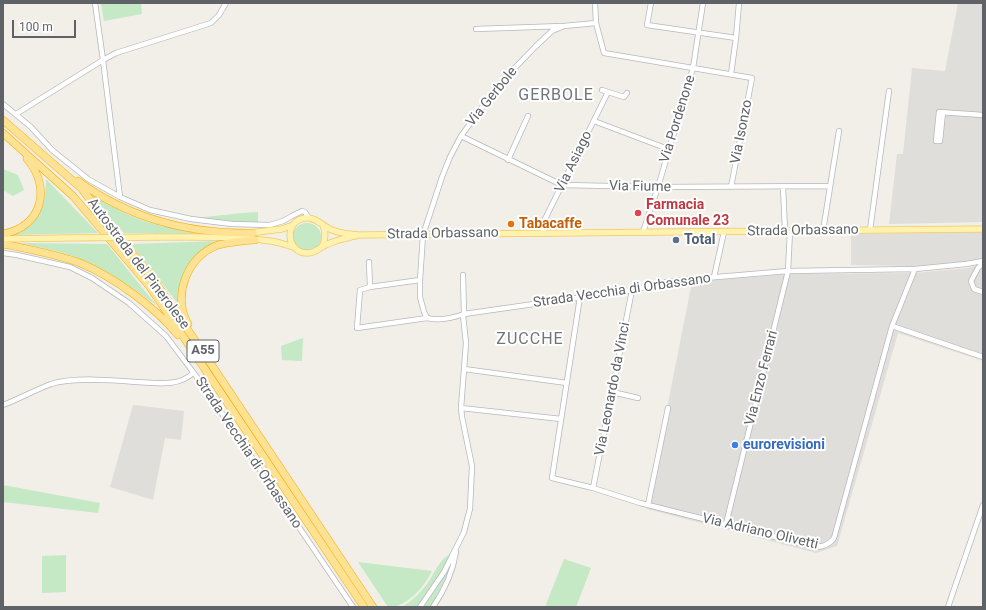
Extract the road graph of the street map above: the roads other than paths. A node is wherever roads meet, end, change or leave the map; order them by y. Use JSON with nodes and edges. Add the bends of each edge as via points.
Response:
{"nodes":[{"id":1,"x":95,"y":3,"type":"edge"},
{"id":2,"x":226,"y":3,"type":"edge"},
{"id":3,"x":595,"y":3,"type":"edge"},
{"id":4,"x":651,"y":3,"type":"edge"},
{"id":5,"x":703,"y":3,"type":"edge"},
{"id":6,"x":739,"y":3,"type":"edge"},
{"id":7,"x":596,"y":23,"type":"junction"},
{"id":8,"x":564,"y":26,"type":"junction"},
{"id":9,"x":476,"y":29,"type":"dead end"},
{"id":10,"x":698,"y":33,"type":"junction"},
{"id":11,"x":736,"y":38,"type":"junction"},
{"id":12,"x":103,"y":60,"type":"junction"},
{"id":13,"x":693,"y":68,"type":"junction"},
{"id":14,"x":731,"y":74,"type":"junction"},
{"id":15,"x":602,"y":90,"type":"dead end"},
{"id":16,"x":889,"y":90,"type":"dead end"},
{"id":17,"x":608,"y":92,"type":"junction"},
{"id":18,"x":626,"y":92,"type":"dead end"},
{"id":19,"x":3,"y":104,"type":"edge"},
{"id":20,"x":943,"y":112,"type":"junction"},
{"id":21,"x":16,"y":114,"type":"junction"},
{"id":22,"x":983,"y":115,"type":"edge"},
{"id":23,"x":528,"y":116,"type":"dead end"},
{"id":24,"x":3,"y":120,"type":"edge"},
{"id":25,"x":594,"y":121,"type":"junction"},
{"id":26,"x":14,"y":128,"type":"junction"},
{"id":27,"x":839,"y":131,"type":"dead end"},
{"id":28,"x":4,"y":134,"type":"edge"},
{"id":29,"x":461,"y":136,"type":"junction"},
{"id":30,"x":668,"y":149,"type":"junction"},
{"id":31,"x":508,"y":160,"type":"junction"},
{"id":32,"x":562,"y":186,"type":"junction"},
{"id":33,"x":830,"y":186,"type":"junction"},
{"id":34,"x":658,"y":187,"type":"junction"},
{"id":35,"x":731,"y":187,"type":"junction"},
{"id":36,"x":783,"y":187,"type":"junction"},
{"id":37,"x":120,"y":197,"type":"junction"},
{"id":38,"x":308,"y":217,"type":"junction"},
{"id":39,"x":293,"y":225,"type":"junction"},
{"id":40,"x":323,"y":225,"type":"junction"},
{"id":41,"x":983,"y":229,"type":"edge"},
{"id":42,"x":870,"y":230,"type":"junction"},
{"id":43,"x":788,"y":231,"type":"junction"},
{"id":44,"x":823,"y":231,"type":"junction"},
{"id":45,"x":642,"y":232,"type":"junction"},
{"id":46,"x":724,"y":232,"type":"junction"},
{"id":47,"x":543,"y":233,"type":"junction"},
{"id":48,"x":3,"y":234,"type":"edge"},
{"id":49,"x":423,"y":234,"type":"junction"},
{"id":50,"x":254,"y":236,"type":"junction"},
{"id":51,"x":360,"y":236,"type":"junction"},
{"id":52,"x":3,"y":239,"type":"edge"},
{"id":53,"x":3,"y":244,"type":"edge"},
{"id":54,"x":294,"y":247,"type":"junction"},
{"id":55,"x":322,"y":247,"type":"junction"},
{"id":56,"x":3,"y":253,"type":"edge"},
{"id":57,"x":370,"y":262,"type":"dead end"},
{"id":58,"x":983,"y":262,"type":"edge"},
{"id":59,"x":966,"y":264,"type":"junction"},
{"id":60,"x":915,"y":270,"type":"junction"},
{"id":61,"x":788,"y":271,"type":"junction"},
{"id":62,"x":975,"y":272,"type":"junction"},
{"id":63,"x":463,"y":275,"type":"dead end"},
{"id":64,"x":714,"y":277,"type":"junction"},
{"id":65,"x":420,"y":280,"type":"junction"},
{"id":66,"x":370,"y":287,"type":"junction"},
{"id":67,"x":632,"y":290,"type":"junction"},
{"id":68,"x":983,"y":292,"type":"edge"},
{"id":69,"x":580,"y":297,"type":"junction"},
{"id":70,"x":463,"y":315,"type":"junction"},
{"id":71,"x":427,"y":318,"type":"junction"},
{"id":72,"x":892,"y":326,"type":"junction"},
{"id":73,"x":983,"y":357,"type":"edge"},
{"id":74,"x":212,"y":364,"type":"junction"},
{"id":75,"x":464,"y":369,"type":"junction"},
{"id":76,"x":193,"y":373,"type":"junction"},
{"id":77,"x":207,"y":373,"type":"junction"},
{"id":78,"x":567,"y":383,"type":"junction"},
{"id":79,"x":612,"y":392,"type":"junction"},
{"id":80,"x":638,"y":398,"type":"dead end"},
{"id":81,"x":3,"y":405,"type":"edge"},
{"id":82,"x":461,"y":408,"type":"junction"},
{"id":83,"x":668,"y":408,"type":"dead end"},
{"id":84,"x":561,"y":420,"type":"junction"},
{"id":85,"x":594,"y":488,"type":"junction"},
{"id":86,"x":983,"y":505,"type":"edge"},
{"id":87,"x":648,"y":506,"type":"junction"},
{"id":88,"x":726,"y":524,"type":"junction"},
{"id":89,"x":457,"y":546,"type":"junction"},
{"id":90,"x":353,"y":607,"type":"edge"},
{"id":91,"x":364,"y":607,"type":"edge"},
{"id":92,"x":373,"y":607,"type":"edge"},
{"id":93,"x":420,"y":607,"type":"edge"},
{"id":94,"x":433,"y":607,"type":"edge"},
{"id":95,"x":948,"y":607,"type":"edge"}],
"edges":[{"from":1,"to":12,"type":"street"},
{"from":2,"to":12,"type":"street","via":[[211,23],[130,48]]},
{"from":3,"to":7,"type":"street"},
{"from":4,"to":10,"type":"street","via":[[647,25]]},
{"from":5,"to":10,"type":"street","name":"Via Pordenone"},
{"from":6,"to":11,"type":"street"},
{"from":7,"to":8,"type":"street","name":"Via Gerbole"},
{"from":7,"to":13,"type":"street","via":[[604,53]]},
{"from":8,"to":9,"type":"street"},
{"from":8,"to":29,"type":"street","name":"Via Gerbole","via":[[552,31],[505,78]]},
{"from":10,"to":11,"type":"street"},
{"from":10,"to":13,"type":"street","name":"Via Pordenone"},
{"from":11,"to":14,"type":"street"},
{"from":12,"to":21,"type":"street"},
{"from":12,"to":37,"type":"street"},
{"from":13,"to":14,"type":"street"},
{"from":13,"to":30,"type":"street","name":"Via Pordenone"},
{"from":14,"to":35,"type":"street","name":"Via Isonzo","via":[[752,78]]},
{"from":15,"to":17,"type":"street"},
{"from":16,"to":42,"type":"street"},
{"from":17,"to":18,"type":"street","via":[[624,97]]},
{"from":17,"to":25,"type":"street","name":"Via Asiago"},
{"from":19,"to":21,"type":"street"},
{"from":20,"to":20,"type":"street","via":[[939,112],[936,141],[940,141]]},
{"from":20,"to":22,"type":"street"},
{"from":21,"to":37,"type":"street","via":[[68,164]]},
{"from":23,"to":31,"type":"street"},
{"from":24,"to":26,"type":"highway","name":"Autostrada del Pinerolese","number":"A55"},
{"from":25,"to":30,"type":"street"},
{"from":25,"to":32,"type":"street","name":"Via Asiago"},
{"from":26,"to":50,"type":"highway","via":[[69,175],[130,211],[166,224],[195,230]]},
{"from":26,"to":74,"type":"highway","name":"Autostrada del Pinerolese","number":"A55","via":[[81,188],[156,283]]},
{"from":27,"to":33,"type":"street"},
{"from":28,"to":48,"type":"highway","via":[[33,166],[39,179],[41,194],[38,211],[24,226]]},
{"from":28,"to":77,"type":"highway","name":"Autostrada del Pinerolese","number":"A55","via":[[73,196],[150,287]]},
{"from":29,"to":31,"type":"street","name":"Via Fiume"},
{"from":29,"to":49,"type":"street","name":"Via Gerbole","via":[[442,177]]},
{"from":30,"to":34,"type":"street","name":"Via Pordenone"},
{"from":31,"to":32,"type":"street","name":"Via Fiume"},
{"from":32,"to":34,"type":"street","name":"Via Fiume"},
{"from":32,"to":47,"type":"street","name":"Via Asiago","via":[[544,221]]},
{"from":33,"to":36,"type":"street","name":"Via Fiume"},
{"from":33,"to":44,"type":"street"},
{"from":34,"to":35,"type":"street","name":"Via Fiume"},
{"from":34,"to":45,"type":"street","name":"Via Pordenone"},
{"from":35,"to":36,"type":"street","name":"Via Fiume"},
{"from":36,"to":43,"type":"street","name":"Via Enzo Ferrari"},
{"from":37,"to":38,"type":"street","via":[[150,210],[191,220],[270,225],[302,211]]},
{"from":38,"to":39,"type":"main road","name":"Strada Orbassano","via":[[299,219]]},
{"from":38,"to":40,"type":"main road","name":"Strada Orbassano"},
{"from":39,"to":50,"type":"main road","name":"Strada Orbassano"},
{"from":39,"to":54,"type":"main road","via":[[290,236]]},
{"from":40,"to":51,"type":"main road","name":"Strada Orbassano","via":[[337,232]]},
{"from":40,"to":55,"type":"main road","via":[[326,234]]},
{"from":41,"to":42,"type":"main road","name":"Strada Orbassano"},
{"from":42,"to":44,"type":"main road","name":"Strada Orbassano"},
{"from":43,"to":44,"type":"main road","name":"Strada Orbassano"},
{"from":43,"to":46,"type":"main road","name":"Strada Orbassano"},
{"from":43,"to":61,"type":"street","name":"Via Enzo Ferrari"},
{"from":45,"to":46,"type":"main road","name":"Strada Orbassano"},
{"from":45,"to":47,"type":"main road","name":"Strada Orbassano"},
{"from":46,"to":64,"type":"street"},
{"from":47,"to":49,"type":"main road","name":"Strada Orbassano"},
{"from":49,"to":51,"type":"main road","name":"Strada Orbassano"},
{"from":49,"to":65,"type":"street","name":"Via Gerbole"},
{"from":50,"to":52,"type":"main road","name":"Strada Orbassano","bridge":true},
{"from":50,"to":54,"type":"main road","name":"Strada Orbassano"},
{"from":50,"to":74,"type":"highway","via":[[208,250],[196,260],[186,276],[182,292],[185,318]]},
{"from":51,"to":55,"type":"main road","name":"Strada Orbassano","via":[[340,239]]},
{"from":53,"to":77,"type":"highway","via":[[80,263],[140,298],[175,332]]},
{"from":54,"to":55,"type":"main road","name":"Strada Orbassano","via":[[308,254]]},
{"from":56,"to":76,"type":"street","name":"Strada Vecchia di Orbassano","via":[[70,267],[102,283],[155,326]]},
{"from":57,"to":66,"type":"street"},
{"from":58,"to":59,"type":"street","name":"Strada Vecchia di Orbassano"},
{"from":58,"to":62,"type":"street"},
{"from":59,"to":60,"type":"street","name":"Strada Vecchia di Orbassano"},
{"from":59,"to":62,"type":"street"},
{"from":60,"to":61,"type":"street","name":"Strada Vecchia di Orbassano"},
{"from":60,"to":72,"type":"street","name":"Via Adriano Olivetti"},
{"from":61,"to":64,"type":"street","name":"Strada Vecchia di Orbassano"},
{"from":61,"to":88,"type":"street","name":"Via Enzo Ferrari"},
{"from":62,"to":68,"type":"street","via":[[972,284],[974,289]]},
{"from":63,"to":70,"type":"street"},
{"from":64,"to":67,"type":"street","name":"Strada Vecchia di Orbassano","via":[[667,282]]},
{"from":65,"to":66,"type":"street"},
{"from":65,"to":71,"type":"street","name":"Via Gerbole","via":[[420,297]]},
{"from":66,"to":71,"type":"street","name":"Strada Vecchia di Orbassano","via":[[360,290],[357,328]]},
{"from":67,"to":69,"type":"street","name":"Strada Vecchia di Orbassano"},
{"from":67,"to":79,"type":"street","name":"Via Leonardo da Vinci"},
{"from":69,"to":70,"type":"street","name":"Strada Vecchia di Orbassano"},
{"from":69,"to":78,"type":"street"},
{"from":70,"to":71,"type":"street","name":"Strada Vecchia di Orbassano"},
{"from":70,"to":75,"type":"street","via":[[466,343]]},
{"from":72,"to":73,"type":"street"},
{"from":72,"to":88,"type":"street","name":"Via Adriano Olivetti","via":[[836,532],[830,542],[822,547],[813,547]]},
{"from":74,"to":92,"type":"highway","name":"Autostrada del Pinerolese","number":"A55"},
{"from":75,"to":78,"type":"street"},
{"from":75,"to":82,"type":"street"},
{"from":76,"to":81,"type":"street","via":[[183,380],[159,384],[117,381],[60,382]]},
{"from":76,"to":90,"type":"street","name":"Strada Vecchia di Orbassano"},
{"from":77,"to":91,"type":"highway","name":"Autostrada del Pinerolese","number":"A55"},
{"from":78,"to":84,"type":"street"},
{"from":79,"to":80,"type":"street"},
{"from":79,"to":85,"type":"street","name":"Via Leonardo da Vinci"},
{"from":82,"to":84,"type":"street"},
{"from":82,"to":89,"type":"street","via":[[472,472],[468,520]]},
{"from":83,"to":87,"type":"street"},
{"from":84,"to":85,"type":"street","name":"Via Adriano Olivetti","via":[[552,478]]},
{"from":85,"to":87,"type":"street","name":"Via Adriano Olivetti"},
{"from":86,"to":95,"type":"street"},
{"from":87,"to":88,"type":"street","name":"Via Adriano Olivetti"},
{"from":89,"to":93,"type":"street","via":[[444,572]]},
{"from":89,"to":94,"type":"street","via":[[453,565]]}]}
